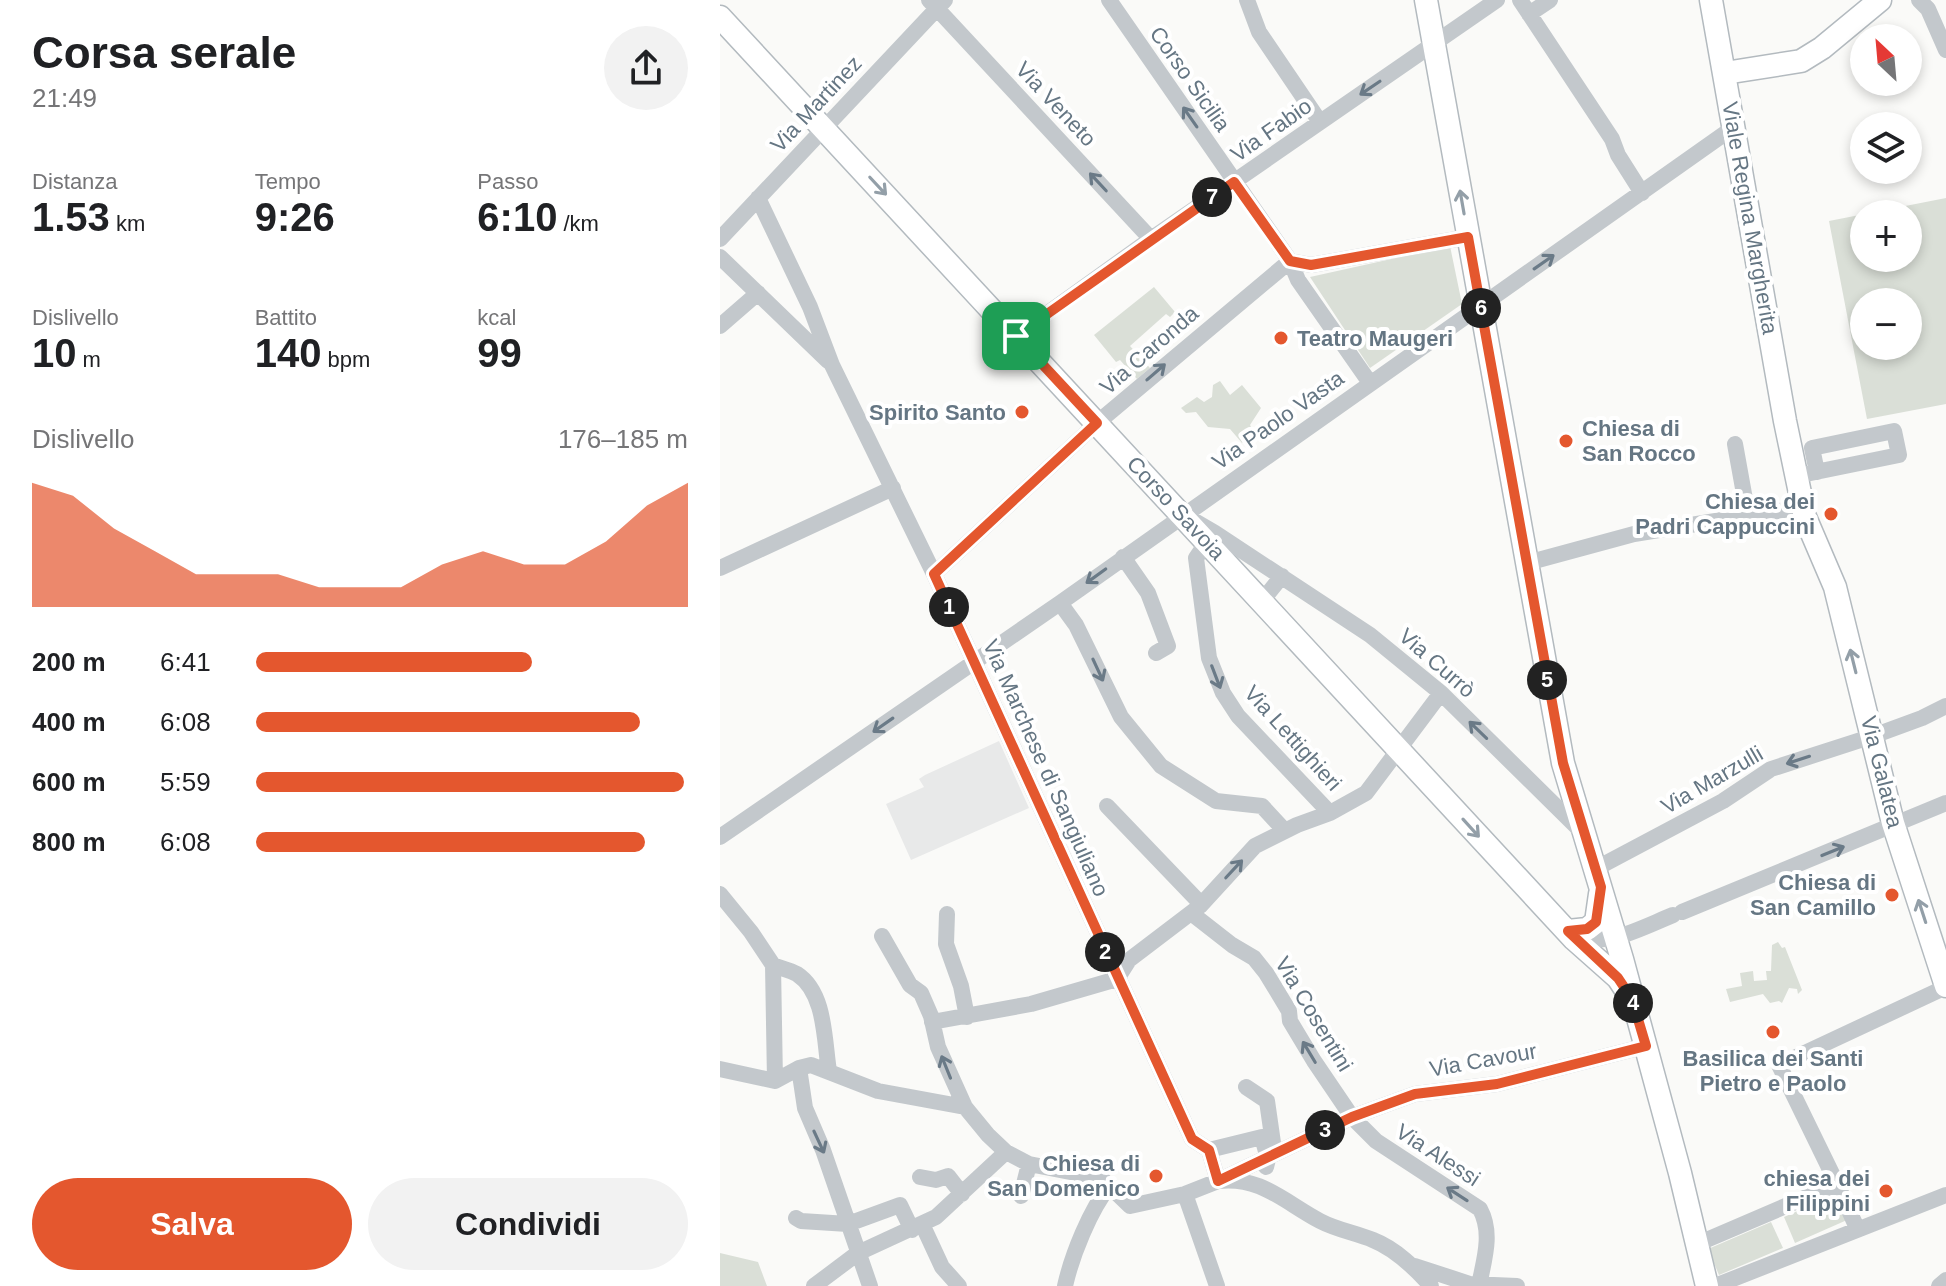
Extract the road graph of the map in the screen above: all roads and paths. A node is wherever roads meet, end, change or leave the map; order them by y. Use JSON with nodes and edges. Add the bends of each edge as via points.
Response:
{"nodes":[{"id":1,"x":1109,"y":0,"type":"edge"},
{"id":2,"x":1247,"y":0,"type":"edge"},
{"id":3,"x":1426,"y":0,"type":"edge"},
{"id":4,"x":1497,"y":0,"type":"edge"},
{"id":5,"x":1550,"y":0,"type":"edge"},
{"id":6,"x":1711,"y":0,"type":"edge"},
{"id":7,"x":1880,"y":0,"type":"edge"},
{"id":8,"x":1919,"y":0,"type":"edge"},
{"id":9,"x":937,"y":2,"type":"edge"},
{"id":10,"x":1524,"y":7,"type":"edge"},
{"id":11,"x":720,"y":17,"type":"edge"},
{"id":12,"x":1434,"y":44,"type":"junction"},
{"id":13,"x":1946,"y":50,"type":"edge"},
{"id":14,"x":1725,"y":73,"type":"junction"},
{"id":15,"x":1320,"y":122,"type":"junction"},
{"id":16,"x":1734,"y":127,"type":"junction"},
{"id":17,"x":825,"y":129,"type":"junction"},
{"id":18,"x":1234,"y":182,"type":"junction"},
{"id":19,"x":1642,"y":193,"type":"junction"},
{"id":20,"x":758,"y":198,"type":"junction"},
{"id":21,"x":1468,"y":237,"type":"junction"},
{"id":22,"x":720,"y":239,"type":"edge"},
{"id":23,"x":1151,"y":239,"type":"junction"},
{"id":24,"x":720,"y":257,"type":"edge"},
{"id":25,"x":1290,"y":261,"type":"junction"},
{"id":26,"x":758,"y":293,"type":"junction"},
{"id":27,"x":1480,"y":307,"type":"junction"},
{"id":28,"x":720,"y":326,"type":"edge"},
{"id":29,"x":1016,"y":336,"type":"junction"},
{"id":30,"x":832,"y":365,"type":"junction"},
{"id":31,"x":1370,"y":383,"type":"junction"},
{"id":32,"x":1097,"y":423,"type":"junction"},
{"id":33,"x":1735,"y":444,"type":"dead end"},
{"id":34,"x":1806,"y":474,"type":"junction"},
{"id":35,"x":893,"y":488,"type":"junction"},
{"id":36,"x":1803,"y":507,"type":"junction"},
{"id":37,"x":1182,"y":515,"type":"junction"},
{"id":38,"x":1744,"y":517,"type":"junction"},
{"id":39,"x":1211,"y":537,"type":"junction"},
{"id":40,"x":1123,"y":557,"type":"junction"},
{"id":41,"x":1527,"y":563,"type":"junction"},
{"id":42,"x":720,"y":568,"type":"edge"},
{"id":43,"x":934,"y":574,"type":"junction"},
{"id":44,"x":1282,"y":576,"type":"junction"},
{"id":45,"x":1262,"y":601,"type":"junction"},
{"id":46,"x":1060,"y":603,"type":"junction"},
{"id":47,"x":1156,"y":653,"type":"dead end"},
{"id":48,"x":974,"y":662,"type":"junction"},
{"id":49,"x":1441,"y":693,"type":"junction"},
{"id":50,"x":1946,"y":706,"type":"edge"},
{"id":51,"x":1873,"y":736,"type":"junction"},
{"id":52,"x":1400,"y":750,"type":"junction"},
{"id":53,"x":1946,"y":803,"type":"edge"},
{"id":54,"x":1107,"y":806,"type":"dead end"},
{"id":55,"x":1330,"y":813,"type":"junction"},
{"id":56,"x":1893,"y":823,"type":"junction"},
{"id":57,"x":1285,"y":831,"type":"junction"},
{"id":58,"x":1585,"y":834,"type":"junction"},
{"id":59,"x":720,"y":837,"type":"edge"},
{"id":60,"x":1600,"y":885,"type":"junction"},
{"id":61,"x":720,"y":894,"type":"edge"},
{"id":62,"x":1196,"y":909,"type":"junction"},
{"id":63,"x":947,"y":914,"type":"dead end"},
{"id":64,"x":1571,"y":935,"type":"junction"},
{"id":65,"x":882,"y":936,"type":"dead end"},
{"id":66,"x":1616,"y":938,"type":"junction"},
{"id":67,"x":773,"y":965,"type":"junction"},
{"id":68,"x":1117,"y":979,"type":"junction"},
{"id":69,"x":1946,"y":986,"type":"edge"},
{"id":70,"x":1632,"y":999,"type":"junction"},
{"id":71,"x":967,"y":1017,"type":"junction"},
{"id":72,"x":932,"y":1022,"type":"junction"},
{"id":73,"x":1646,"y":1046,"type":"junction"},
{"id":74,"x":799,"y":1068,"type":"junction"},
{"id":75,"x":720,"y":1069,"type":"edge"},
{"id":76,"x":829,"y":1071,"type":"junction"},
{"id":77,"x":775,"y":1081,"type":"junction"},
{"id":78,"x":1246,"y":1087,"type":"dead end"},
{"id":79,"x":965,"y":1107,"type":"junction"},
{"id":80,"x":1352,"y":1117,"type":"junction"},
{"id":81,"x":1209,"y":1150,"type":"junction"},
{"id":82,"x":1006,"y":1152,"type":"junction"},
{"id":83,"x":1277,"y":1154,"type":"junction"},
{"id":84,"x":1029,"y":1164,"type":"junction"},
{"id":85,"x":920,"y":1177,"type":"dead end"},
{"id":86,"x":1218,"y":1181,"type":"junction"},
{"id":87,"x":1836,"y":1182,"type":"junction"},
{"id":88,"x":1110,"y":1185,"type":"junction"},
{"id":89,"x":1265,"y":1189,"type":"junction"},
{"id":90,"x":962,"y":1194,"type":"junction"},
{"id":91,"x":1185,"y":1194,"type":"junction"},
{"id":92,"x":1946,"y":1195,"type":"edge"},
{"id":93,"x":1021,"y":1196,"type":"dead end"},
{"id":94,"x":796,"y":1218,"type":"dead end"},
{"id":95,"x":848,"y":1224,"type":"junction"},
{"id":96,"x":917,"y":1228,"type":"junction"},
{"id":97,"x":1860,"y":1228,"type":"junction"},
{"id":98,"x":1696,"y":1241,"type":"junction"},
{"id":99,"x":858,"y":1253,"type":"junction"},
{"id":100,"x":1414,"y":1266,"type":"junction"},
{"id":101,"x":1946,"y":1280,"type":"edge"},
{"id":102,"x":1474,"y":1284,"type":"edge"},
{"id":103,"x":814,"y":1286,"type":"edge"},
{"id":104,"x":870,"y":1286,"type":"edge"},
{"id":105,"x":959,"y":1286,"type":"edge"},
{"id":106,"x":1065,"y":1286,"type":"edge"},
{"id":107,"x":1217,"y":1286,"type":"edge"},
{"id":108,"x":1431,"y":1286,"type":"edge"},
{"id":109,"x":1517,"y":1286,"type":"edge"},
{"id":110,"x":1707,"y":1286,"type":"edge"},
{"id":111,"x":1715,"y":1286,"type":"edge"},
{"id":112,"x":1939,"y":1286,"type":"edge"}],
"edges":[{"from":18,"to":1,"type":"street","name":"Corso Sicilia","one_way":true},
{"from":2,"to":15,"type":"street","via":[[1259,32]]},
{"from":3,"to":12,"type":"street"},
{"from":4,"to":12,"type":"street","name":"Via Fabio"},
{"from":5,"to":10,"type":"street"},
{"from":6,"to":14,"type":"street","name":"Viale Regina Margherita"},
{"from":7,"to":14,"type":"street","via":[[1801,61]]},
{"from":8,"to":13,"type":"street"},
{"from":9,"to":17,"type":"street","name":"Via Martinez"},
{"from":23,"to":9,"type":"street","name":"Via Veneto","one_way":true},
{"from":10,"to":19,"type":"street"},
{"from":11,"to":17,"type":"street","name":"Corso Savoia"},
{"from":12,"to":15,"type":"street","name":"Via Fabio","one_way":true},
{"from":21,"to":12,"type":"street","one_way":true},
{"from":14,"to":16,"type":"street","name":"Viale Regina Margherita"},
{"from":15,"to":18,"type":"street","name":"Via Fabio"},
{"from":16,"to":19,"type":"street","name":"Via Paolo Vasta"},
{"from":16,"to":34,"type":"street","name":"Viale Regina Margherita","via":[[1788,435]]},
{"from":17,"to":20,"type":"street","name":"Via Martinez"},
{"from":17,"to":29,"type":"street","name":"Corso Savoia","one_way":true},
{"from":18,"to":23,"type":"street","name":"Via Fabio"},
{"from":18,"to":25,"type":"street","name":"Corso Sicilia"},
{"from":27,"to":19,"type":"street","name":"Via Paolo Vasta","one_way":true},
{"from":20,"to":22,"type":"street","name":"Via Martinez"},
{"from":20,"to":30,"type":"street","name":"Via Marchese di Sangiuliano"},
{"from":21,"to":25,"type":"street","via":[[1311,265]]},
{"from":21,"to":27,"type":"street"},
{"from":23,"to":29,"type":"street","name":"Via Fabio"},
{"from":24,"to":26,"type":"street"},
{"from":25,"to":31,"type":"street","name":"Corso Sicilia"},
{"from":32,"to":25,"type":"street","name":"Via Caronda","one_way":true},
{"from":26,"to":28,"type":"street"},
{"from":26,"to":30,"type":"street"},
{"from":27,"to":31,"type":"street","name":"Via Paolo Vasta"},
{"from":27,"to":41,"type":"street"},
{"from":29,"to":32,"type":"street","name":"Corso Savoia"},
{"from":30,"to":35,"type":"street","name":"Via Marchese di Sangiuliano"},
{"from":31,"to":37,"type":"street","name":"Via Paolo Vasta"},
{"from":32,"to":37,"type":"street","name":"Corso Savoia"},
{"from":32,"to":43,"type":"street","name":"Via Caronda"},
{"from":33,"to":38,"type":"street"},
{"from":34,"to":34,"type":"street","via":[[1812,448],[1894,431],[1899,455]]},
{"from":34,"to":36,"type":"street","name":"Viale Regina Margherita"},
{"from":35,"to":42,"type":"street"},
{"from":35,"to":43,"type":"street","name":"Via Marchese di Sangiuliano"},
{"from":36,"to":38,"type":"street"},
{"from":51,"to":36,"type":"street","name":"Via Galatea","one_way":true,"via":[[1835,587]]},
{"from":37,"to":39,"type":"street","name":"Corso Savoia"},
{"from":37,"to":40,"type":"street","name":"Via Paolo Vasta"},
{"from":38,"to":41,"type":"street","via":[[1634,534]]},
{"from":39,"to":44,"type":"street","name":"Via Currò"},
{"from":39,"to":45,"type":"street","name":"Corso Savoia"},
{"from":39,"to":55,"type":"street","name":"Via Lettighieri","one_way":true,"via":[[1196,558],[1209,658],[1223,693],[1238,716]]},
{"from":40,"to":46,"type":"street","name":"Via Paolo Vasta","one_way":true},
{"from":40,"to":47,"type":"street","via":[[1148,593],[1168,646]]},
{"from":41,"to":58,"type":"street","via":[[1563,763]]},
{"from":43,"to":48,"type":"street","name":"Via Marchese di Sangiuliano"},
{"from":44,"to":45,"type":"street"},
{"from":44,"to":49,"type":"street","name":"Via Currò","via":[[1370,635]]},
{"from":45,"to":52,"type":"street","name":"Corso Savoia"},
{"from":46,"to":48,"type":"street","name":"Via Paolo Vasta"},
{"from":46,"to":57,"type":"street","one_way":true,"via":[[1121,717],[1161,766],[1216,801],[1262,806]]},
{"from":48,"to":59,"type":"street","name":"Via Paolo Vasta","one_way":true},
{"from":48,"to":68,"type":"street","name":"Via Marchese di Sangiuliano"},
{"from":49,"to":52,"type":"street"},
{"from":58,"to":49,"type":"street","name":"Via Currò","one_way":true},
{"from":50,"to":51,"type":"street","name":"Via Marzulli"},
{"from":51,"to":56,"type":"street","name":"Via Galatea"},
{"from":51,"to":60,"type":"street","name":"Via Marzulli","one_way":true,"via":[[1771,769]]},
{"from":52,"to":55,"type":"street","via":[[1366,793]]},
{"from":52,"to":64,"type":"street","name":"Corso Savoia","one_way":true},
{"from":53,"to":56,"type":"street"},
{"from":54,"to":62,"type":"street","name":"Via Cosentini"},
{"from":55,"to":57,"type":"street"},
{"from":66,"to":56,"type":"street","one_way":true},
{"from":69,"to":56,"type":"street","name":"Via Galatea","one_way":true},
{"from":62,"to":57,"type":"street","one_way":true,"via":[[1255,846]]},
{"from":58,"to":60,"type":"street"},
{"from":60,"to":64,"type":"street","via":[[1596,922]]},
{"from":60,"to":66,"type":"street"},
{"from":61,"to":67,"type":"street"},
{"from":62,"to":68,"type":"street","via":[[1129,960]]},
{"from":80,"to":62,"type":"street","name":"Via Cosentini","one_way":true,"via":[[1306,1048],[1266,973]]},
{"from":63,"to":71,"type":"street","via":[[946,944]]},
{"from":64,"to":66,"type":"street","via":[[1598,942]]},
{"from":64,"to":70,"type":"street","name":"Corso Savoia","via":[[1618,978]]},
{"from":65,"to":72,"type":"street","via":[[910,985],[921,993]]},
{"from":66,"to":70,"type":"street"},
{"from":67,"to":76,"type":"street","via":[[796,973],[813,989]]},
{"from":67,"to":77,"type":"street"},
{"from":68,"to":71,"type":"street"},
{"from":68,"to":81,"type":"street","name":"Via Marchese di Sangiuliano","via":[[1192,1139]]},
{"from":69,"to":87,"type":"street","via":[[1779,1065]]},
{"from":70,"to":73,"type":"street"},
{"from":71,"to":72,"type":"street"},
{"from":79,"to":72,"type":"street","one_way":true},
{"from":73,"to":80,"type":"street","name":"Via Cavour","via":[[1497,1084],[1415,1094]]},
{"from":73,"to":98,"type":"street"},
{"from":74,"to":76,"type":"street","via":[[811,1065]]},
{"from":74,"to":77,"type":"street"},
{"from":74,"to":95,"type":"street","one_way":true,"via":[[805,1108]]},
{"from":75,"to":77,"type":"street"},
{"from":76,"to":79,"type":"street","via":[[878,1091]]},
{"from":78,"to":83,"type":"street","via":[[1267,1101]]},
{"from":79,"to":82,"type":"street"},
{"from":80,"to":83,"type":"street","name":"Via Cavour"},
{"from":102,"to":80,"type":"street","name":"Via Alessi","one_way":true,"via":[[1488,1245],[1480,1209],[1376,1141]]},
{"from":81,"to":83,"type":"street","via":[[1262,1137]]},
{"from":81,"to":86,"type":"street"},
{"from":82,"to":84,"type":"street"},
{"from":82,"to":90,"type":"street"},
{"from":83,"to":86,"type":"street","name":"Via Cavour"},
{"from":83,"to":89,"type":"street"},
{"from":84,"to":88,"type":"street","via":[[1101,1178]]},
{"from":84,"to":93,"type":"street"},
{"from":85,"to":90,"type":"street","via":[[948,1176]]},
{"from":86,"to":89,"type":"street","via":[[1235,1179]]},
{"from":86,"to":91,"type":"street","name":"Via Cavour"},
{"from":87,"to":97,"type":"street"},
{"from":87,"to":98,"type":"street"},
{"from":88,"to":91,"type":"street","name":"Via Cavour","via":[[1130,1206]]},
{"from":88,"to":106,"type":"street","via":[[1100,1197]]},
{"from":89,"to":100,"type":"street","via":[[1323,1223],[1376,1241]]},
{"from":90,"to":96,"type":"street"},
{"from":91,"to":107,"type":"street"},
{"from":92,"to":97,"type":"street"},
{"from":94,"to":95,"type":"street"},
{"from":95,"to":96,"type":"street","via":[[900,1205]]},
{"from":95,"to":99,"type":"street"},
{"from":96,"to":99,"type":"street"},
{"from":96,"to":105,"type":"street"},
{"from":97,"to":111,"type":"street"},
{"from":98,"to":110,"type":"street"},
{"from":99,"to":103,"type":"street"},
{"from":99,"to":104,"type":"street"},
{"from":100,"to":102,"type":"street"},
{"from":100,"to":108,"type":"street"},
{"from":101,"to":112,"type":"street"},
{"from":102,"to":109,"type":"street"}]}
